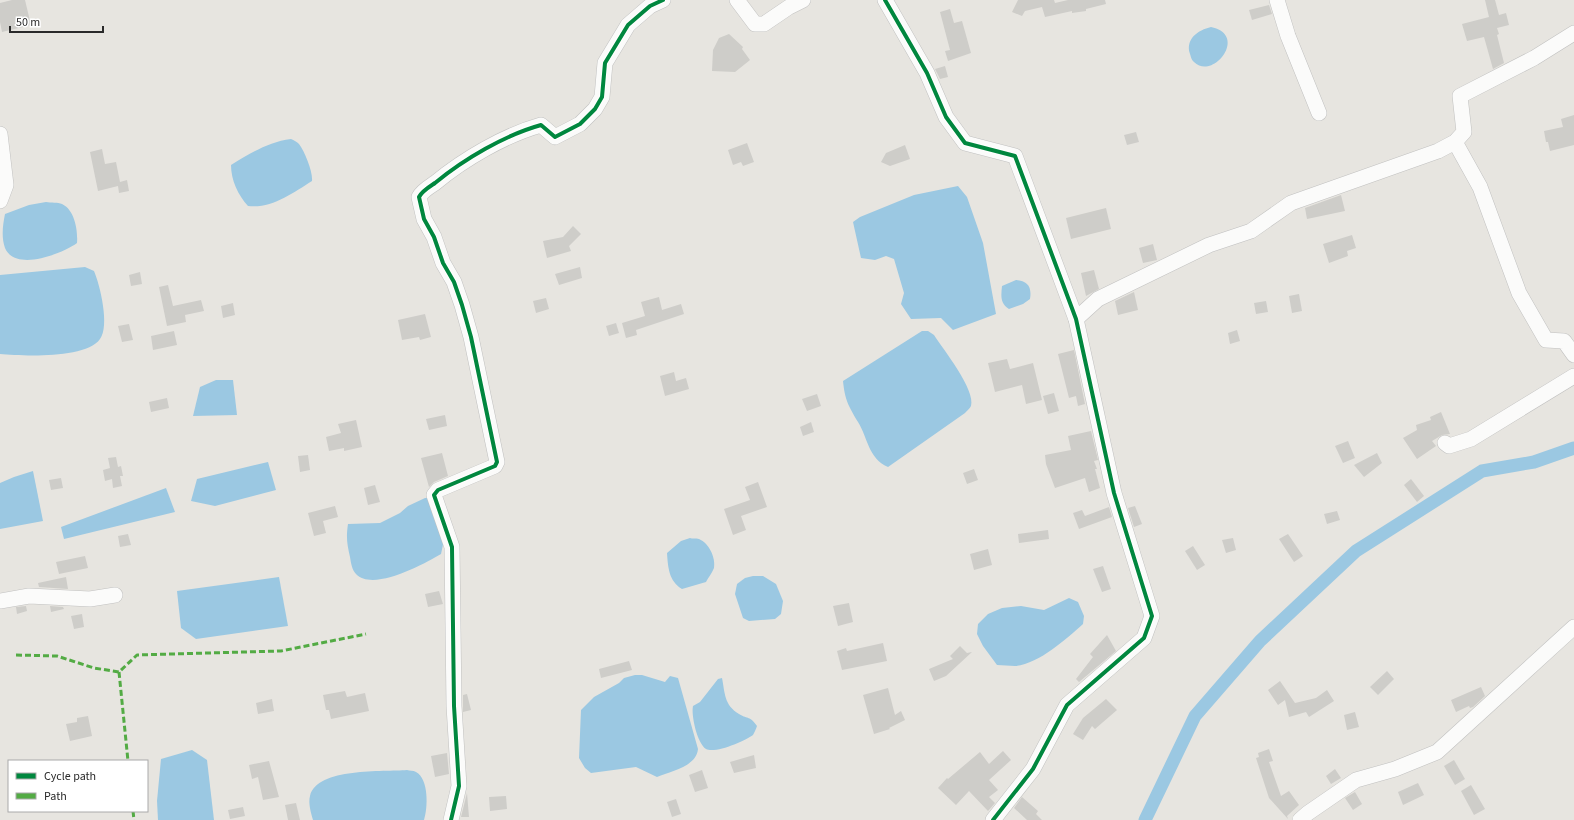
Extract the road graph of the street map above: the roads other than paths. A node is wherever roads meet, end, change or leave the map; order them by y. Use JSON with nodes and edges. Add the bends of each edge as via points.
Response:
{"nodes":[{"id":1,"x":663,"y":0,"type":"edge"},
{"id":2,"x":737,"y":0,"type":"edge"},
{"id":3,"x":803,"y":0,"type":"edge"},
{"id":4,"x":885,"y":0,"type":"edge"},
{"id":5,"x":1277,"y":0,"type":"edge"},
{"id":6,"x":1574,"y":33,"type":"edge"},
{"id":7,"x":1319,"y":113,"type":"dead end"},
{"id":8,"x":0,"y":134,"type":"edge"},
{"id":9,"x":1455,"y":142,"type":"junction"},
{"id":10,"x":0,"y":201,"type":"edge"},
{"id":11,"x":1076,"y":320,"type":"junction"},
{"id":12,"x":1574,"y":355,"type":"edge"},
{"id":13,"x":1574,"y":376,"type":"edge"},
{"id":14,"x":1444,"y":443,"type":"dead end"},
{"id":15,"x":115,"y":595,"type":"dead end"},
{"id":16,"x":0,"y":601,"type":"edge"},
{"id":17,"x":1574,"y":627,"type":"edge"},
{"id":18,"x":451,"y":820,"type":"edge"},
{"id":19,"x":993,"y":820,"type":"edge"},
{"id":20,"x":1300,"y":820,"type":"edge"}],
"edges":[{"from":1,"to":18,"type":"street","via":[[650,6],[628,25],[605,63],[602,97],[595,109],[580,124],[555,137],[541,125],[529,128],[468,158],[418,197],[424,219],[462,305],[497,462],[495,466],[438,490],[434,495],[452,547],[454,706],[459,786]]},
{"from":2,"to":3,"type":"street","via":[[755,24],[764,24]]},
{"from":4,"to":11,"type":"street","via":[[927,73],[946,117],[965,143],[1015,156]]},
{"from":5,"to":7,"type":"street","via":[[1288,36]]},
{"from":6,"to":9,"type":"street","via":[[1534,58],[1460,96],[1464,132]]},
{"from":8,"to":10,"type":"street","via":[[6,185]]},
{"from":9,"to":11,"type":"street","via":[[1438,151],[1291,203],[1251,231],[1209,245],[1098,299]]},
{"from":9,"to":12,"type":"street","via":[[1480,187],[1519,293],[1546,340],[1564,341]]},
{"from":11,"to":19,"type":"street","via":[[1114,493],[1152,616],[1144,638],[1067,705],[1033,769]]},
{"from":13,"to":14,"type":"street","via":[[1470,439],[1449,446]]},
{"from":15,"to":16,"type":"street","via":[[90,599],[29,596]]},
{"from":17,"to":20,"type":"street","via":[[1437,752],[1395,769],[1356,780]]}]}
